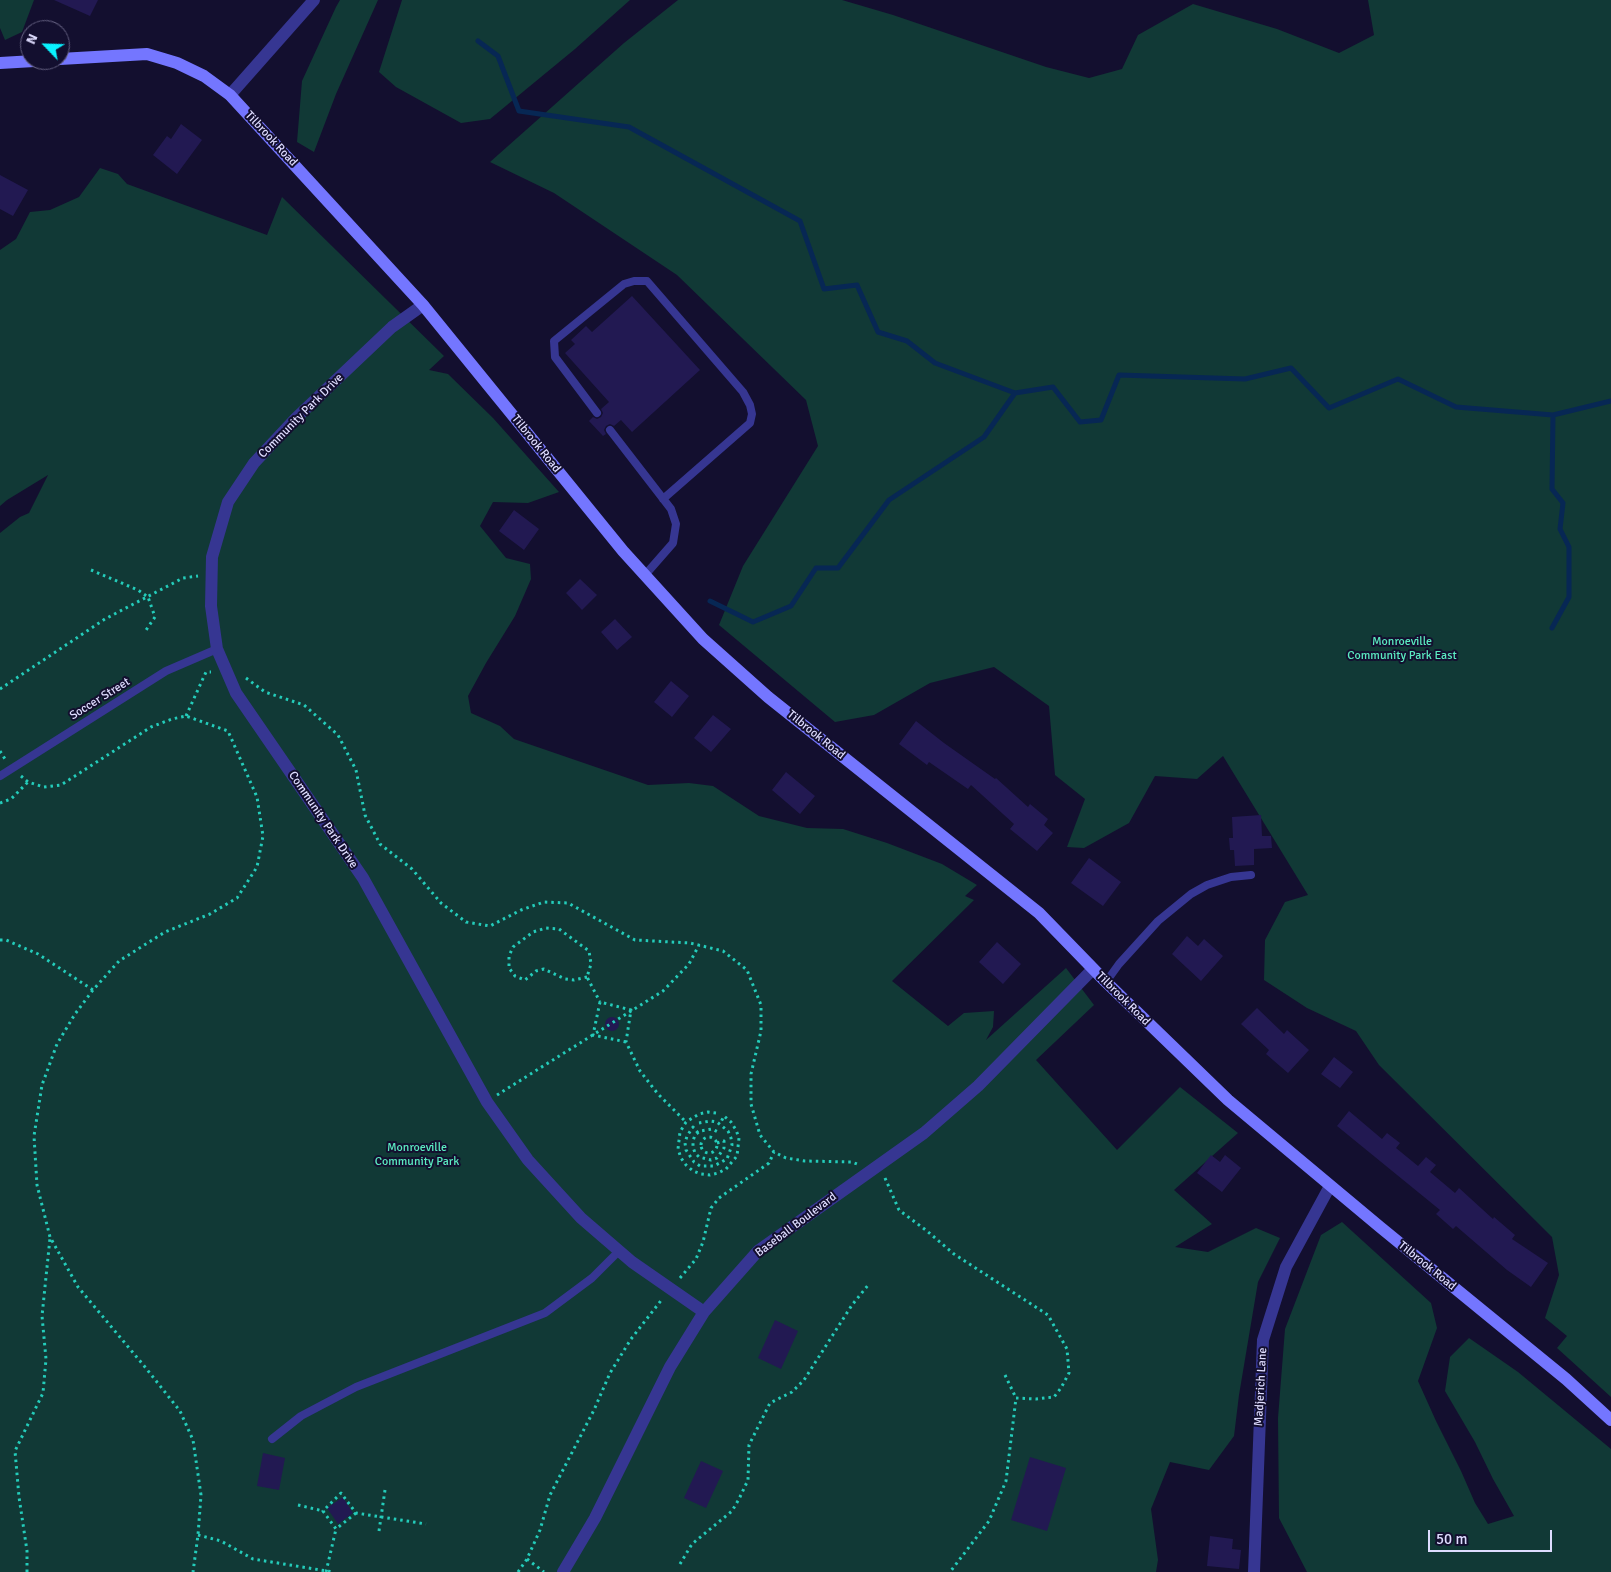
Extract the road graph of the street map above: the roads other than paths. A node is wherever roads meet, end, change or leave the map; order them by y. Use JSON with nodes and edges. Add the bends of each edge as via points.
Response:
{"nodes":[{"id":1,"x":314,"y":0,"type":"edge"},
{"id":2,"x":70,"y":58,"type":"edge"},
{"id":3,"x":20,"y":62,"type":"edge"},
{"id":4,"x":0,"y":63,"type":"edge"},
{"id":5,"x":230,"y":95,"type":"junction"},
{"id":6,"x":423,"y":305,"type":"junction"},
{"id":7,"x":597,"y":413,"type":"dead end"},
{"id":8,"x":610,"y":430,"type":"dead end"},
{"id":9,"x":663,"y":499,"type":"junction"},
{"id":10,"x":645,"y":575,"type":"junction"},
{"id":11,"x":217,"y":650,"type":"junction"},
{"id":12,"x":0,"y":776,"type":"edge"},
{"id":13,"x":1251,"y":875,"type":"dead end"},
{"id":14,"x":1093,"y":969,"type":"junction"},
{"id":15,"x":1106,"y":982,"type":"junction"},
{"id":16,"x":1330,"y":1186,"type":"junction"},
{"id":17,"x":619,"y":1251,"type":"junction"},
{"id":18,"x":704,"y":1312,"type":"junction"},
{"id":19,"x":1611,"y":1420,"type":"edge"},
{"id":20,"x":272,"y":1439,"type":"dead end"},
{"id":21,"x":563,"y":1572,"type":"edge"},
{"id":22,"x":1254,"y":1572,"type":"edge"}],
"edges":[{"from":1,"to":5,"type":"street"},
{"from":2,"to":5,"type":"street","name":"Tilbrook Road","via":[[147,54],[204,76]]},
{"from":3,"to":4,"type":"street"},
{"from":5,"to":6,"type":"street","name":"Tilbrook Road"},
{"from":6,"to":10,"type":"street","name":"Tilbrook Road"},
{"from":6,"to":11,"type":"street","name":"Community Park Drive","via":[[392,327],[296,418],[254,463],[228,502],[212,557],[211,606]]},
{"from":7,"to":9,"type":"lane","via":[[555,357],[554,341],[624,284],[648,281],[743,392],[752,414],[750,423]]},
{"from":8,"to":9,"type":"lane"},
{"from":9,"to":10,"type":"lane","via":[[676,524],[673,543]]},
{"from":10,"to":14,"type":"street","name":"Tilbrook Road","via":[[703,639],[768,697],[1039,913]]},
{"from":11,"to":12,"type":"lane","name":"Soccer Street","via":[[166,671]]},
{"from":11,"to":17,"type":"street","name":"Community Park Drive","via":[[236,693],[363,878],[487,1102],[528,1160],[581,1218]]},
{"from":13,"to":15,"type":"lane","via":[[1231,877],[1191,894],[1158,921]]},
{"from":14,"to":15,"type":"street","name":"Tilbrook Road"},
{"from":14,"to":18,"type":"street","name":"Baseball Boulevard","via":[[978,1086],[924,1133],[758,1251]]},
{"from":15,"to":16,"type":"street","name":"Tilbrook Road","via":[[1228,1100]]},
{"from":16,"to":19,"type":"street","name":"Tilbrook Road","via":[[1566,1379]]},
{"from":16,"to":22,"type":"street","name":"Madjerich Lane","via":[[1286,1267],[1263,1340]]},
{"from":17,"to":18,"type":"street","name":"Community Park Drive"},
{"from":17,"to":20,"type":"lane","via":[[592,1278],[545,1313],[356,1388],[301,1416]]},
{"from":18,"to":21,"type":"street","name":"Baseball Boulevard","via":[[670,1367],[595,1518]]}]}
